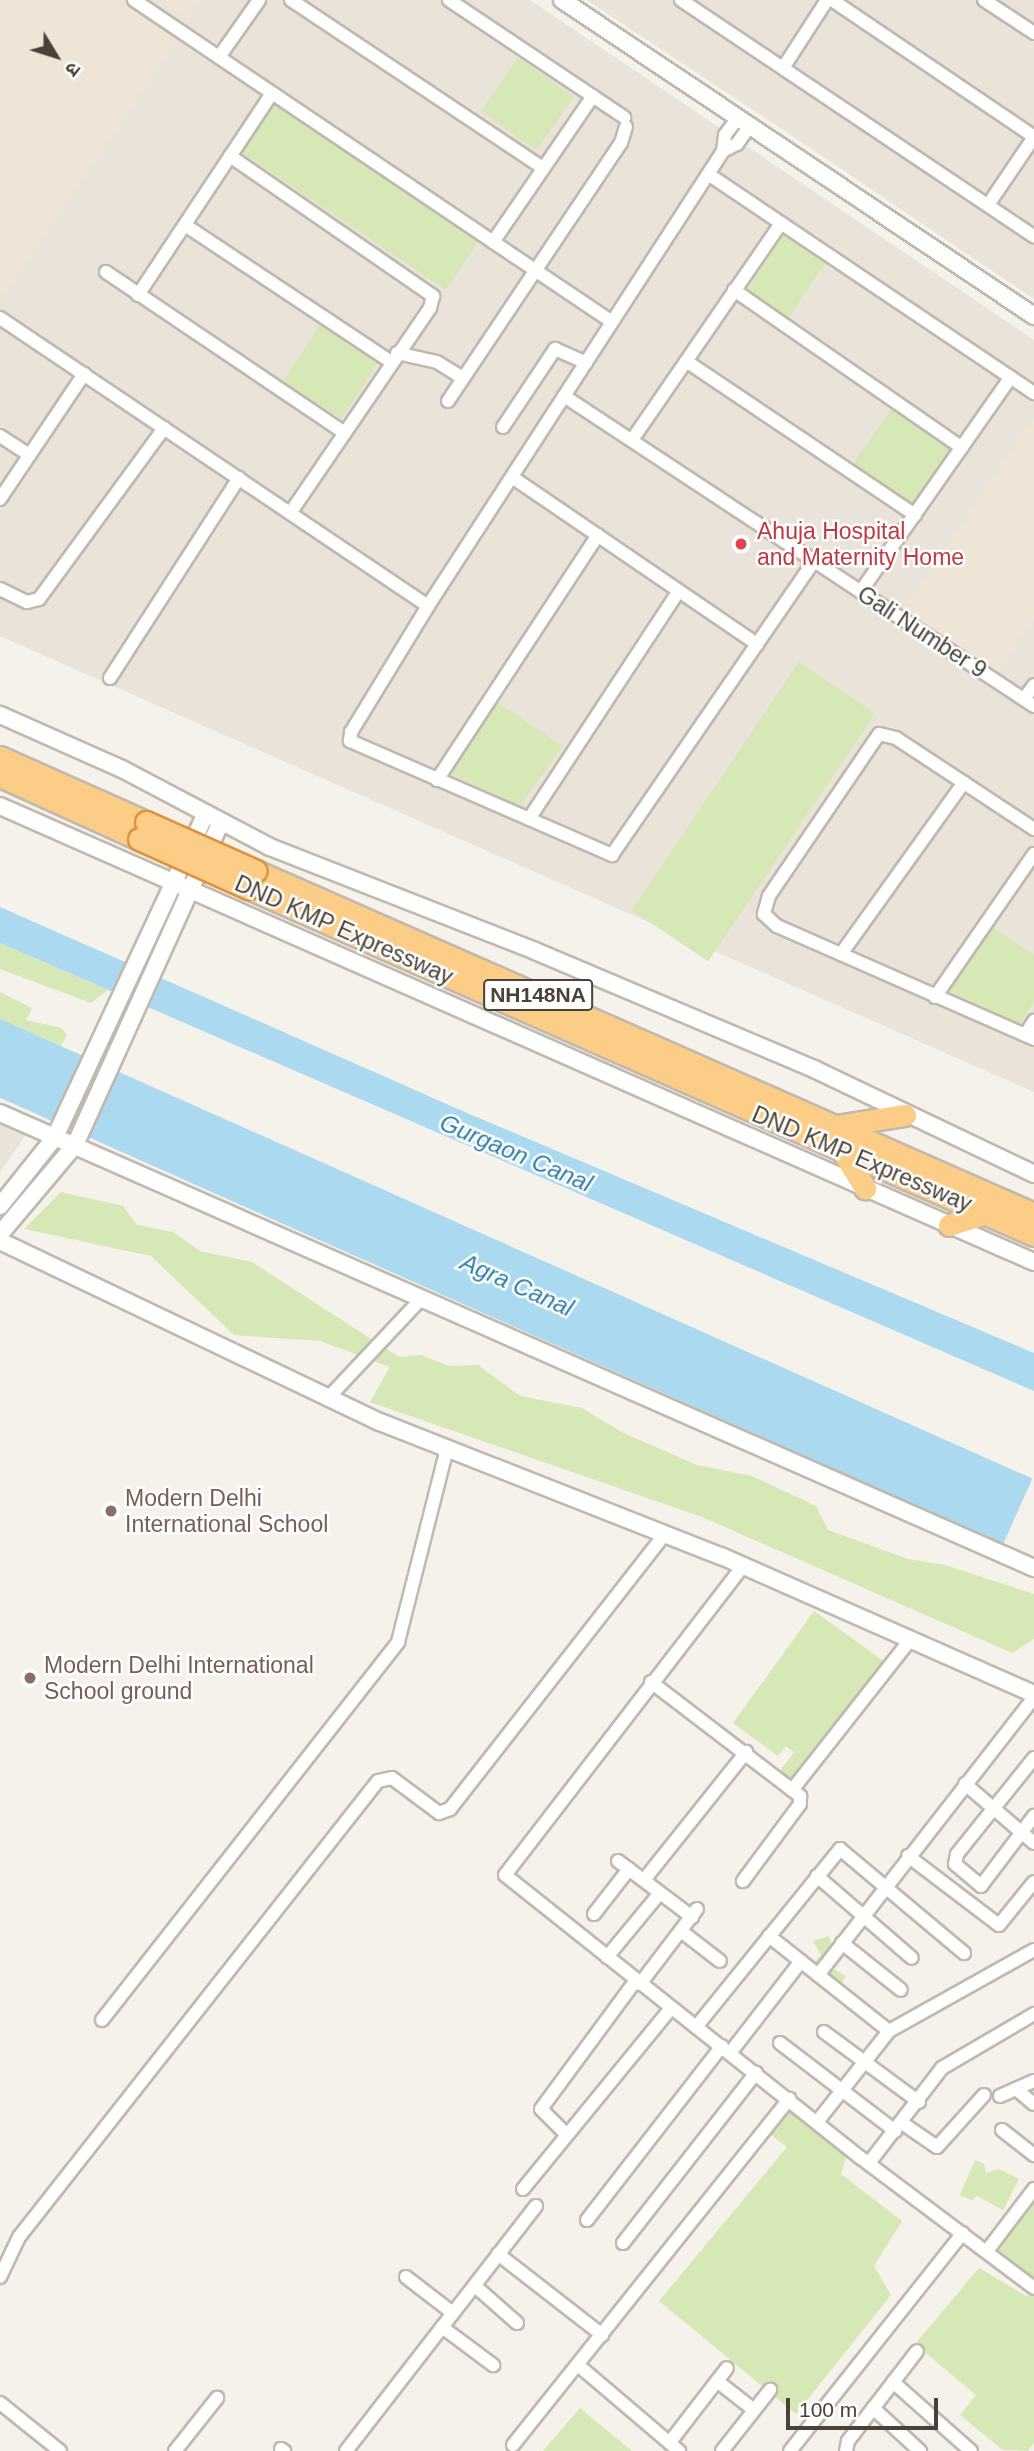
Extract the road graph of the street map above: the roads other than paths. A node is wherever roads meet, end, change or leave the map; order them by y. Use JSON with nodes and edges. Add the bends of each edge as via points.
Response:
{"nodes":[{"id":1,"x":134,"y":0,"type":"edge"},
{"id":2,"x":259,"y":0,"type":"edge"},
{"id":3,"x":292,"y":0,"type":"edge"},
{"id":4,"x":449,"y":0,"type":"edge"},
{"id":5,"x":562,"y":0,"type":"edge"},
{"id":6,"x":681,"y":0,"type":"edge"},
{"id":7,"x":829,"y":0,"type":"edge"},
{"id":8,"x":988,"y":1,"type":"edge"},
{"id":9,"x":1034,"y":33,"type":"edge"},
{"id":10,"x":219,"y":57,"type":"junction"},
{"id":11,"x":783,"y":68,"type":"junction"},
{"id":12,"x":272,"y":93,"type":"junction"},
{"id":13,"x":593,"y":96,"type":"junction"},
{"id":14,"x":743,"y":123,"type":"junction"},
{"id":15,"x":1034,"y":137,"type":"edge"},
{"id":16,"x":230,"y":156,"type":"junction"},
{"id":17,"x":543,"y":168,"type":"junction"},
{"id":18,"x":708,"y":174,"type":"junction"},
{"id":19,"x":988,"y":205,"type":"junction"},
{"id":20,"x":781,"y":223,"type":"junction"},
{"id":21,"x":185,"y":225,"type":"junction"},
{"id":22,"x":1034,"y":236,"type":"edge"},
{"id":23,"x":493,"y":242,"type":"junction"},
{"id":24,"x":533,"y":269,"type":"junction"},
{"id":25,"x":106,"y":272,"type":"dead end"},
{"id":26,"x":734,"y":290,"type":"junction"},
{"id":27,"x":138,"y":295,"type":"junction"},
{"id":28,"x":1034,"y":316,"type":"edge"},
{"id":29,"x":0,"y":318,"type":"edge"},
{"id":30,"x":612,"y":322,"type":"junction"},
{"id":31,"x":394,"y":358,"type":"junction"},
{"id":32,"x":686,"y":361,"type":"junction"},
{"id":33,"x":586,"y":363,"type":"junction"},
{"id":34,"x":84,"y":374,"type":"junction"},
{"id":35,"x":1011,"y":377,"type":"junction"},
{"id":36,"x":463,"y":378,"type":"junction"},
{"id":37,"x":1034,"y":393,"type":"edge"},
{"id":38,"x":564,"y":396,"type":"junction"},
{"id":39,"x":448,"y":401,"type":"dead end"},
{"id":40,"x":503,"y":427,"type":"dead end"},
{"id":41,"x":164,"y":428,"type":"junction"},
{"id":42,"x":345,"y":433,"type":"junction"},
{"id":43,"x":0,"y":436,"type":"edge"},
{"id":44,"x":632,"y":440,"type":"junction"},
{"id":45,"x":962,"y":447,"type":"junction"},
{"id":46,"x":29,"y":455,"type":"junction"},
{"id":47,"x":512,"y":477,"type":"junction"},
{"id":48,"x":239,"y":478,"type":"junction"},
{"id":49,"x":0,"y":499,"type":"edge"},
{"id":50,"x":290,"y":513,"type":"junction"},
{"id":51,"x":915,"y":515,"type":"junction"},
{"id":52,"x":598,"y":535,"type":"junction"},
{"id":53,"x":814,"y":561,"type":"junction"},
{"id":54,"x":0,"y":589,"type":"edge"},
{"id":55,"x":679,"y":591,"type":"junction"},
{"id":56,"x":860,"y":591,"type":"junction"},
{"id":57,"x":428,"y":606,"type":"junction"},
{"id":58,"x":757,"y":644,"type":"junction"},
{"id":59,"x":110,"y":678,"type":"dead end"},
{"id":60,"x":1034,"y":685,"type":"edge"},
{"id":61,"x":1029,"y":702,"type":"edge"},
{"id":62,"x":0,"y":715,"type":"edge"},
{"id":63,"x":0,"y":757,"type":"edge"},
{"id":64,"x":0,"y":776,"type":"edge"},
{"id":65,"x":437,"y":780,"type":"junction"},
{"id":66,"x":964,"y":782,"type":"junction"},
{"id":67,"x":0,"y":806,"type":"edge"},
{"id":68,"x":205,"y":816,"type":"junction"},
{"id":69,"x":529,"y":819,"type":"junction"},
{"id":70,"x":221,"y":822,"type":"junction"},
{"id":71,"x":1034,"y":829,"type":"edge"},
{"id":72,"x":143,"y":831,"type":"junction"},
{"id":73,"x":1034,"y":854,"type":"edge"},
{"id":74,"x":172,"y":883,"type":"junction"},
{"id":75,"x":192,"y":892,"type":"junction"},
{"id":76,"x":841,"y":954,"type":"junction"},
{"id":77,"x":935,"y":997,"type":"junction"},
{"id":78,"x":1034,"y":1021,"type":"edge"},
{"id":79,"x":1030,"y":1037,"type":"edge"},
{"id":80,"x":0,"y":1112,"type":"edge"},
{"id":81,"x":905,"y":1115,"type":"junction"},
{"id":82,"x":828,"y":1123,"type":"junction"},
{"id":83,"x":58,"y":1129,"type":"junction"},
{"id":84,"x":78,"y":1139,"type":"junction"},
{"id":85,"x":842,"y":1151,"type":"junction"},
{"id":86,"x":1034,"y":1174,"type":"edge"},
{"id":87,"x":865,"y":1188,"type":"junction"},
{"id":88,"x":0,"y":1206,"type":"edge"},
{"id":89,"x":986,"y":1213,"type":"junction"},
{"id":90,"x":1034,"y":1214,"type":"edge"},
{"id":91,"x":949,"y":1225,"type":"junction"},
{"id":92,"x":0,"y":1234,"type":"edge"},
{"id":93,"x":1034,"y":1235,"type":"edge"},
{"id":94,"x":0,"y":1241,"type":"edge"},
{"id":95,"x":1034,"y":1262,"type":"edge"},
{"id":96,"x":422,"y":1298,"type":"junction"},
{"id":97,"x":329,"y":1397,"type":"junction"},
{"id":98,"x":447,"y":1448,"type":"junction"},
{"id":99,"x":665,"y":1534,"type":"junction"},
{"id":100,"x":743,"y":1566,"type":"junction"},
{"id":101,"x":1034,"y":1568,"type":"edge"},
{"id":102,"x":910,"y":1640,"type":"junction"},
{"id":103,"x":651,"y":1682,"type":"junction"},
{"id":104,"x":1034,"y":1696,"type":"edge"},
{"id":105,"x":747,"y":1752,"type":"junction"},
{"id":106,"x":1034,"y":1758,"type":"edge"},
{"id":107,"x":965,"y":1784,"type":"junction"},
{"id":108,"x":792,"y":1790,"type":"junction"},
{"id":109,"x":994,"y":1810,"type":"junction"},
{"id":110,"x":1034,"y":1816,"type":"edge"},
{"id":111,"x":1022,"y":1832,"type":"junction"},
{"id":112,"x":1034,"y":1843,"type":"edge"},
{"id":113,"x":908,"y":1856,"type":"junction"},
{"id":114,"x":817,"y":1876,"type":"junction"},
{"id":115,"x":644,"y":1880,"type":"junction"},
{"id":116,"x":743,"y":1881,"type":"dead end"},
{"id":117,"x":1034,"y":1882,"type":"edge"},
{"id":118,"x":884,"y":1888,"type":"junction"},
{"id":119,"x":660,"y":1893,"type":"junction"},
{"id":120,"x":594,"y":1914,"type":"dead end"},
{"id":121,"x":862,"y":1917,"type":"junction"},
{"id":122,"x":681,"y":1931,"type":"junction"},
{"id":123,"x":769,"y":1936,"type":"junction"},
{"id":124,"x":842,"y":1943,"type":"junction"},
{"id":125,"x":1034,"y":1950,"type":"edge"},
{"id":126,"x":964,"y":1954,"type":"dead end"},
{"id":127,"x":607,"y":1957,"type":"junction"},
{"id":128,"x":912,"y":1958,"type":"dead end"},
{"id":129,"x":720,"y":1961,"type":"dead end"},
{"id":130,"x":801,"y":1961,"type":"junction"},
{"id":131,"x":818,"y":1975,"type":"junction"},
{"id":132,"x":638,"y":1982,"type":"junction"},
{"id":133,"x":901,"y":1990,"type":"dead end"},
{"id":134,"x":671,"y":2008,"type":"junction"},
{"id":135,"x":1034,"y":2014,"type":"edge"},
{"id":136,"x":102,"y":2020,"type":"dead end"},
{"id":137,"x":696,"y":2027,"type":"junction"},
{"id":138,"x":889,"y":2031,"type":"junction"},
{"id":139,"x":824,"y":2032,"type":"dead end"},
{"id":140,"x":780,"y":2043,"type":"dead end"},
{"id":141,"x":726,"y":2050,"type":"junction"},
{"id":142,"x":865,"y":2059,"type":"junction"},
{"id":143,"x":756,"y":2073,"type":"junction"},
{"id":144,"x":1034,"y":2081,"type":"edge"},
{"id":145,"x":1016,"y":2089,"type":"junction"},
{"id":146,"x":841,"y":2091,"type":"junction"},
{"id":147,"x":984,"y":2095,"type":"dead end"},
{"id":148,"x":1000,"y":2096,"type":"dead end"},
{"id":149,"x":789,"y":2099,"type":"junction"},
{"id":150,"x":919,"y":2102,"type":"junction"},
{"id":151,"x":1034,"y":2104,"type":"edge"},
{"id":152,"x":817,"y":2122,"type":"junction"},
{"id":153,"x":898,"y":2127,"type":"junction"},
{"id":154,"x":1002,"y":2130,"type":"dead end"},
{"id":155,"x":566,"y":2134,"type":"junction"},
{"id":156,"x":1034,"y":2155,"type":"edge"},
{"id":157,"x":869,"y":2163,"type":"junction"},
{"id":158,"x":523,"y":2189,"type":"dead end"},
{"id":159,"x":1034,"y":2189,"type":"edge"},
{"id":160,"x":536,"y":2206,"type":"dead end"},
{"id":161,"x":587,"y":2220,"type":"dead end"},
{"id":162,"x":963,"y":2233,"type":"junction"},
{"id":163,"x":622,"y":2243,"type":"dead end"},
{"id":164,"x":987,"y":2251,"type":"junction"},
{"id":165,"x":498,"y":2254,"type":"junction"},
{"id":166,"x":0,"y":2277,"type":"edge"},
{"id":167,"x":406,"y":2277,"type":"dead end"},
{"id":168,"x":475,"y":2286,"type":"junction"},
{"id":169,"x":1034,"y":2288,"type":"edge"},
{"id":170,"x":453,"y":2313,"type":"junction"},
{"id":171,"x":517,"y":2323,"type":"dead end"},
{"id":172,"x":442,"y":2327,"type":"junction"},
{"id":173,"x":602,"y":2335,"type":"junction"},
{"id":174,"x":917,"y":2351,"type":"dead end"},
{"id":175,"x":493,"y":2365,"type":"dead end"},
{"id":176,"x":578,"y":2365,"type":"junction"},
{"id":177,"x":727,"y":2368,"type":"dead end"},
{"id":178,"x":717,"y":2381,"type":"junction"},
{"id":179,"x":893,"y":2382,"type":"junction"},
{"id":180,"x":770,"y":2390,"type":"dead end"},
{"id":181,"x":217,"y":2398,"type":"dead end"},
{"id":182,"x":4,"y":2407,"type":"edge"},
{"id":183,"x":873,"y":2408,"type":"junction"},
{"id":184,"x":754,"y":2410,"type":"junction"},
{"id":185,"x":0,"y":2421,"type":"edge"},
{"id":186,"x":513,"y":2445,"type":"dead end"},
{"id":187,"x":674,"y":2446,"type":"edge"},
{"id":188,"x":60,"y":2451,"type":"edge"},
{"id":189,"x":175,"y":2451,"type":"edge"},
{"id":190,"x":346,"y":2451,"type":"edge"},
{"id":191,"x":722,"y":2451,"type":"edge"},
{"id":192,"x":790,"y":2451,"type":"edge"},
{"id":193,"x":846,"y":2451,"type":"edge"},
{"id":194,"x":920,"y":2451,"type":"edge"},
{"id":195,"x":971,"y":2451,"type":"edge"}],
"edges":[{"from":1,"to":10,"type":"street"},
{"from":2,"to":10,"type":"street"},
{"from":3,"to":17,"type":"street"},
{"from":4,"to":13,"type":"street"},
{"from":5,"to":14,"type":"street"},
{"from":6,"to":11,"type":"street"},
{"from":7,"to":11,"type":"street"},
{"from":7,"to":15,"type":"street"},
{"from":8,"to":9,"type":"street"},
{"from":10,"to":12,"type":"street"},
{"from":11,"to":19,"type":"street"},
{"from":12,"to":16,"type":"street"},
{"from":12,"to":23,"type":"street"},
{"from":13,"to":17,"type":"street"},
{"from":13,"to":24,"type":"street","via":[[625,122],[621,143]]},
{"from":14,"to":18,"type":"street","via":[[737,144],[723,151]]},
{"from":14,"to":28,"type":"street"},
{"from":15,"to":19,"type":"street"},
{"from":16,"to":21,"type":"street"},
{"from":16,"to":31,"type":"street","via":[[430,292],[430,307]]},
{"from":17,"to":23,"type":"street"},
{"from":18,"to":20,"type":"street"},
{"from":18,"to":30,"type":"street"},
{"from":19,"to":22,"type":"street"},
{"from":20,"to":26,"type":"street"},
{"from":20,"to":35,"type":"street"},
{"from":21,"to":27,"type":"street"},
{"from":21,"to":31,"type":"street"},
{"from":23,"to":24,"type":"street"},
{"from":24,"to":30,"type":"street"},
{"from":24,"to":36,"type":"street"},
{"from":25,"to":27,"type":"street"},
{"from":26,"to":32,"type":"street"},
{"from":26,"to":45,"type":"street"},
{"from":27,"to":42,"type":"street"},
{"from":29,"to":34,"type":"street"},
{"from":30,"to":33,"type":"street"},
{"from":31,"to":36,"type":"street","via":[[437,362]]},
{"from":31,"to":42,"type":"street"},
{"from":32,"to":44,"type":"street"},
{"from":32,"to":51,"type":"street"},
{"from":33,"to":38,"type":"street"},
{"from":33,"to":40,"type":"street","via":[[555,349]]},
{"from":34,"to":41,"type":"street"},
{"from":34,"to":46,"type":"street"},
{"from":35,"to":37,"type":"street"},
{"from":35,"to":45,"type":"street"},
{"from":36,"to":39,"type":"street"},
{"from":38,"to":44,"type":"street","name":"Gali Number 9"},
{"from":38,"to":47,"type":"street"},
{"from":41,"to":48,"type":"street"},
{"from":41,"to":54,"type":"street","via":[[39,599],[27,602]]},
{"from":42,"to":50,"type":"street"},
{"from":43,"to":46,"type":"street"},
{"from":44,"to":53,"type":"street","name":"Gali Number 9"},
{"from":45,"to":51,"type":"street"},
{"from":46,"to":49,"type":"street"},
{"from":47,"to":52,"type":"street"},
{"from":47,"to":57,"type":"street"},
{"from":48,"to":50,"type":"street"},
{"from":48,"to":59,"type":"street"},
{"from":50,"to":57,"type":"street"},
{"from":51,"to":56,"type":"street"},
{"from":52,"to":55,"type":"street"},
{"from":52,"to":65,"type":"street"},
{"from":53,"to":56,"type":"street","name":"Gali Number 9"},
{"from":53,"to":58,"type":"street"},
{"from":55,"to":58,"type":"street"},
{"from":55,"to":69,"type":"street"},
{"from":56,"to":61,"type":"street","name":"Gali Number 9"},
{"from":57,"to":65,"type":"street","via":[[349,738]]},
{"from":58,"to":69,"type":"street","via":[[617,852],[608,853]]},
{"from":60,"to":61,"type":"street"},
{"from":62,"to":68,"type":"street","via":[[122,769]]},
{"from":63,"to":72,"type":"highway","name":"DND KMP Expressway","number":"NH148NA"},
{"from":64,"to":72,"type":"highway","name":"DND KMP Expressway","number":"NH148NA"},
{"from":65,"to":69,"type":"street"},
{"from":66,"to":71,"type":"street"},
{"from":66,"to":76,"type":"street"},
{"from":66,"to":76,"type":"street","via":[[891,734],[876,737],[764,906],[764,914],[777,926]]},
{"from":67,"to":74,"type":"street"},
{"from":68,"to":70,"type":"street"},
{"from":68,"to":74,"type":"street"},
{"from":70,"to":75,"type":"street"},
{"from":70,"to":81,"type":"street","via":[[270,847],[802,1063]]},
{"from":72,"to":82,"type":"highway","name":"DND KMP Expressway","number":"NH148NA","bridge":true},
{"from":72,"to":85,"type":"highway","name":"DND KMP Expressway","number":"NH148NA","bridge":true},
{"from":73,"to":77,"type":"street"},
{"from":74,"to":75,"type":"street"},
{"from":74,"to":83,"type":"street"},
{"from":75,"to":84,"type":"street"},
{"from":75,"to":87,"type":"street"},
{"from":76,"to":77,"type":"street"},
{"from":77,"to":79,"type":"street"},
{"from":78,"to":79,"type":"street"},
{"from":80,"to":83,"type":"street"},
{"from":81,"to":82,"type":"highway"},
{"from":81,"to":86,"type":"street"},
{"from":82,"to":90,"type":"highway","name":"DND KMP Expressway","number":"NH148NA"},
{"from":83,"to":84,"type":"street"},
{"from":83,"to":88,"type":"street"},
{"from":84,"to":92,"type":"street"},
{"from":84,"to":96,"type":"street"},
{"from":85,"to":87,"type":"highway"},
{"from":85,"to":89,"type":"highway","name":"DND KMP Expressway","number":"NH148NA"},
{"from":87,"to":91,"type":"street"},
{"from":89,"to":91,"type":"highway"},
{"from":89,"to":93,"type":"highway","name":"DND KMP Expressway","number":"NH148NA"},
{"from":91,"to":95,"type":"street"},
{"from":94,"to":97,"type":"street"},
{"from":96,"to":97,"type":"street"},
{"from":96,"to":101,"type":"street"},
{"from":97,"to":98,"type":"street"},
{"from":98,"to":99,"type":"street"},
{"from":98,"to":136,"type":"street","via":[[398,1642]]},
{"from":99,"to":100,"type":"street"},
{"from":99,"to":166,"type":"street","via":[[450,1809],[439,1813],[392,1778],[378,1781],[19,2238]]},
{"from":100,"to":102,"type":"street"},
{"from":100,"to":103,"type":"street"},
{"from":102,"to":104,"type":"street"},
{"from":102,"to":108,"type":"street"},
{"from":103,"to":105,"type":"street"},
{"from":103,"to":127,"type":"street","via":[[505,1875]]},
{"from":104,"to":107,"type":"street"},
{"from":105,"to":108,"type":"street"},
{"from":105,"to":115,"type":"street"},
{"from":106,"to":109,"type":"street"},
{"from":107,"to":109,"type":"street"},
{"from":107,"to":113,"type":"street"},
{"from":108,"to":116,"type":"street","via":[[800,1796],[800,1804]]},
{"from":109,"to":111,"type":"street"},
{"from":109,"to":111,"type":"street","via":[[954,1862],[981,1886]]},
{"from":110,"to":111,"type":"street"},
{"from":111,"to":112,"type":"street"},
{"from":113,"to":117,"type":"street","via":[[999,1925]]},
{"from":113,"to":118,"type":"street"},
{"from":114,"to":118,"type":"street","via":[[840,1849]]},
{"from":114,"to":121,"type":"street"},
{"from":114,"to":123,"type":"street"},
{"from":115,"to":119,"type":"street"},
{"from":115,"to":120,"type":"street","via":[[624,1865]]},
{"from":118,"to":121,"type":"street"},
{"from":118,"to":126,"type":"street"},
{"from":119,"to":122,"type":"street","via":[[695,1913]]},
{"from":119,"to":127,"type":"street"},
{"from":121,"to":124,"type":"street"},
{"from":121,"to":128,"type":"street"},
{"from":122,"to":129,"type":"street"},
{"from":122,"to":132,"type":"street"},
{"from":123,"to":130,"type":"street"},
{"from":123,"to":137,"type":"street"},
{"from":124,"to":131,"type":"street"},
{"from":124,"to":133,"type":"street"},
{"from":125,"to":138,"type":"street"},
{"from":127,"to":132,"type":"street"},
{"from":130,"to":131,"type":"street"},
{"from":130,"to":141,"type":"street"},
{"from":131,"to":138,"type":"street"},
{"from":132,"to":134,"type":"street"},
{"from":132,"to":155,"type":"street","via":[[541,2109]]},
{"from":134,"to":137,"type":"street"},
{"from":134,"to":155,"type":"street"},
{"from":135,"to":150,"type":"street","via":[[942,2068]]},
{"from":137,"to":141,"type":"street"},
{"from":138,"to":142,"type":"street"},
{"from":139,"to":142,"type":"street"},
{"from":140,"to":146,"type":"street"},
{"from":141,"to":143,"type":"street"},
{"from":141,"to":161,"type":"street"},
{"from":142,"to":146,"type":"street"},
{"from":142,"to":150,"type":"street"},
{"from":143,"to":149,"type":"street"},
{"from":143,"to":163,"type":"street"},
{"from":144,"to":145,"type":"street"},
{"from":145,"to":148,"type":"street"},
{"from":145,"to":151,"type":"street"},
{"from":146,"to":152,"type":"street"},
{"from":146,"to":153,"type":"street"},
{"from":147,"to":153,"type":"street","via":[[937,2147]]},
{"from":149,"to":152,"type":"street"},
{"from":149,"to":173,"type":"street"},
{"from":150,"to":153,"type":"street"},
{"from":152,"to":157,"type":"street"},
{"from":153,"to":157,"type":"street"},
{"from":154,"to":156,"type":"street"},
{"from":155,"to":158,"type":"street"},
{"from":157,"to":162,"type":"street"},
{"from":159,"to":164,"type":"street"},
{"from":160,"to":165,"type":"street"},
{"from":162,"to":164,"type":"street"},
{"from":162,"to":192,"type":"street"},
{"from":164,"to":169,"type":"street"},
{"from":165,"to":168,"type":"street"},
{"from":165,"to":173,"type":"street"},
{"from":167,"to":170,"type":"street"},
{"from":168,"to":170,"type":"street"},
{"from":168,"to":171,"type":"street"},
{"from":170,"to":172,"type":"street"},
{"from":172,"to":175,"type":"street"},
{"from":172,"to":190,"type":"street"},
{"from":173,"to":176,"type":"street"},
{"from":174,"to":179,"type":"street"},
{"from":176,"to":186,"type":"street"},
{"from":176,"to":187,"type":"street"},
{"from":177,"to":178,"type":"street"},
{"from":178,"to":184,"type":"street"},
{"from":178,"to":187,"type":"street"},
{"from":179,"to":183,"type":"street"},
{"from":179,"to":195,"type":"street"},
{"from":180,"to":184,"type":"street"},
{"from":181,"to":189,"type":"street"},
{"from":182,"to":185,"type":"street"},
{"from":182,"to":188,"type":"street"},
{"from":183,"to":193,"type":"street","via":[[848,2441]]},
{"from":183,"to":194,"type":"street"},
{"from":184,"to":191,"type":"street"}]}
